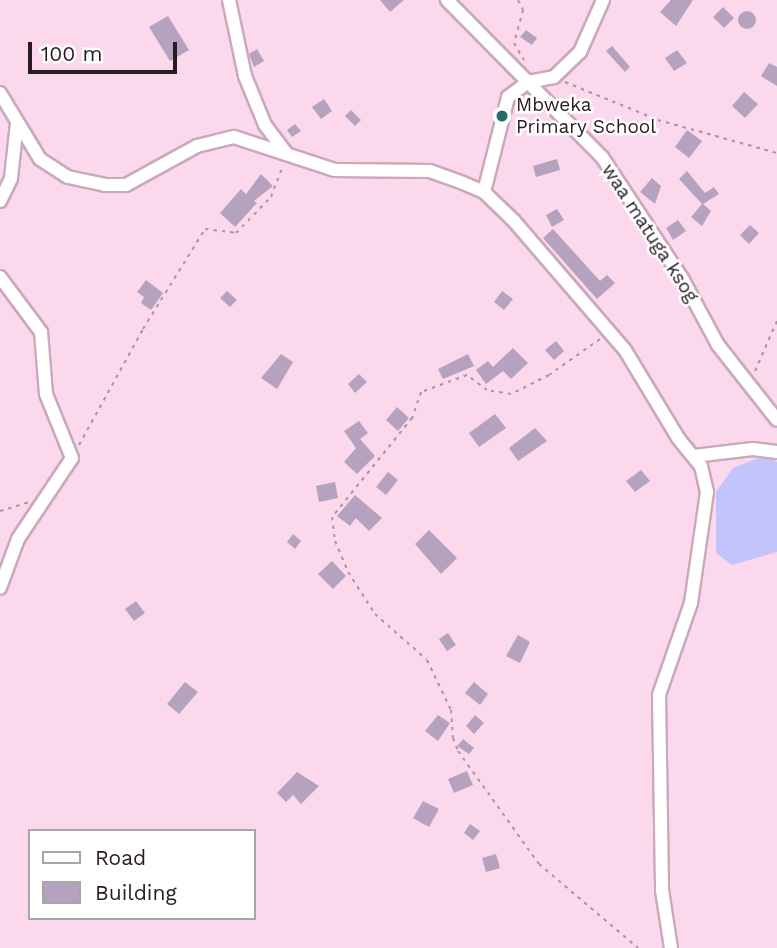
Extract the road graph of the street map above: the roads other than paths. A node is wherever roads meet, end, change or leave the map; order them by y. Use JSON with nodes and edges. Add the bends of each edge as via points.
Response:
{"nodes":[{"id":1,"x":229,"y":0,"type":"edge"},
{"id":2,"x":447,"y":0,"type":"edge"},
{"id":3,"x":603,"y":0,"type":"edge"},
{"id":4,"x":528,"y":82,"type":"junction"},
{"id":5,"x":0,"y":93,"type":"edge"},
{"id":6,"x":17,"y":123,"type":"junction"},
{"id":7,"x":285,"y":152,"type":"junction"},
{"id":8,"x":484,"y":192,"type":"junction"},
{"id":9,"x":0,"y":201,"type":"edge"},
{"id":10,"x":0,"y":277,"type":"edge"},
{"id":11,"x":777,"y":420,"type":"edge"},
{"id":12,"x":777,"y":452,"type":"edge"},
{"id":13,"x":694,"y":456,"type":"junction"},
{"id":14,"x":0,"y":588,"type":"edge"},
{"id":15,"x":671,"y":948,"type":"edge"}],
"edges":[{"from":1,"to":7,"type":"street","via":[[245,76],[265,125]]},
{"from":2,"to":4,"type":"street","name":"waa matuga ksog"},
{"from":3,"to":4,"type":"street","via":[[580,52],[554,77]]},
{"from":4,"to":8,"type":"street","via":[[508,97],[502,108]]},
{"from":4,"to":11,"type":"street","name":"waa matuga ksog","via":[[601,157],[683,280],[718,345]]},
{"from":5,"to":6,"type":"street"},
{"from":6,"to":7,"type":"street","via":[[29,146],[54,171],[105,185],[136,181],[210,140],[245,137]]},
{"from":6,"to":9,"type":"street","via":[[11,178]]},
{"from":7,"to":8,"type":"street","via":[[335,170],[430,171]]},
{"from":8,"to":13,"type":"street","via":[[633,362],[678,438]]},
{"from":10,"to":14,"type":"street","via":[[41,332],[46,394],[72,458],[18,539]]},
{"from":12,"to":13,"type":"street","via":[[753,449]]},
{"from":13,"to":15,"type":"street","via":[[707,492],[701,546],[691,603],[659,695],[662,890]]}]}
